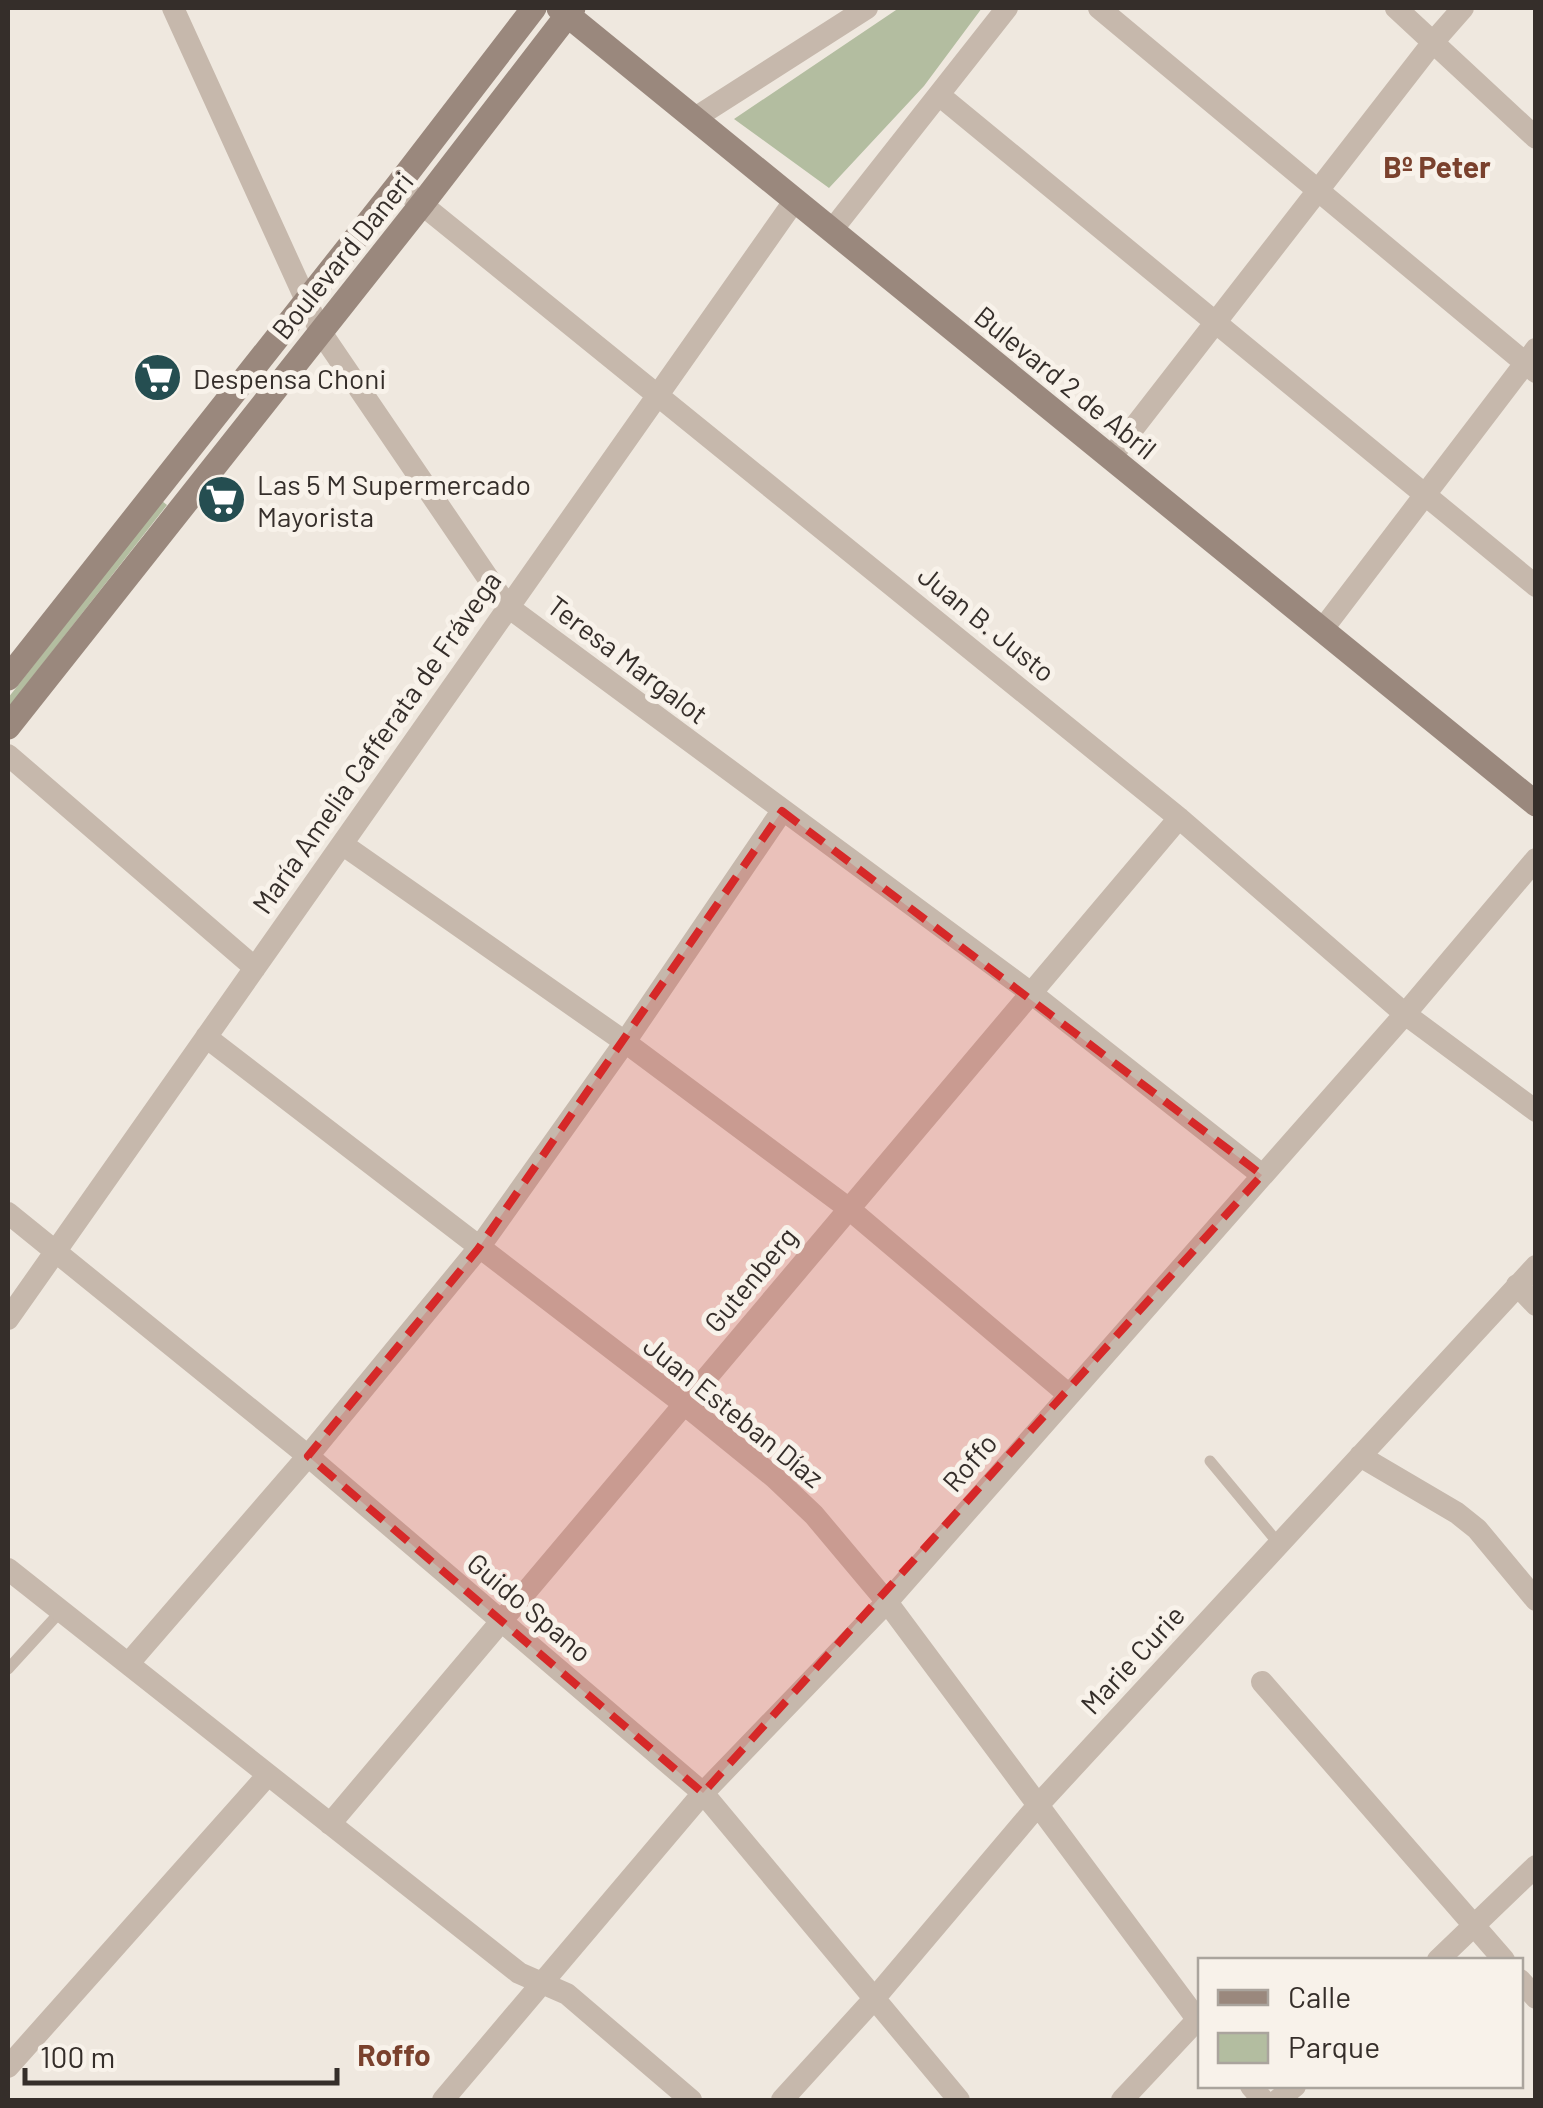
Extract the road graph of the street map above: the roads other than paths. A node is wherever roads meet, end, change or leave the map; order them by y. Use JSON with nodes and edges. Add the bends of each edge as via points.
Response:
{"nodes":[{"id":1,"x":173,"y":8,"type":"edge"},
{"id":2,"x":534,"y":8,"type":"edge"},
{"id":3,"x":867,"y":8,"type":"edge"},
{"id":4,"x":1007,"y":8,"type":"edge"},
{"id":5,"x":1099,"y":8,"type":"edge"},
{"id":6,"x":1396,"y":8,"type":"edge"},
{"id":7,"x":1463,"y":8,"type":"edge"},
{"id":8,"x":567,"y":10,"type":"edge"},
{"id":9,"x":1434,"y":41,"type":"junction"},
{"id":10,"x":940,"y":95,"type":"junction"},
{"id":11,"x":695,"y":118,"type":"junction"},
{"id":12,"x":1536,"y":138,"type":"edge"},
{"id":13,"x":398,"y":185,"type":"junction"},
{"id":14,"x":1318,"y":190,"type":"junction"},
{"id":15,"x":795,"y":200,"type":"junction"},
{"id":16,"x":422,"y":204,"type":"junction"},
{"id":17,"x":832,"y":230,"type":"junction"},
{"id":18,"x":307,"y":300,"type":"junction"},
{"id":19,"x":1217,"y":321,"type":"junction"},
{"id":20,"x":320,"y":330,"type":"junction"},
{"id":21,"x":1532,"y":361,"type":"edge"},
{"id":22,"x":659,"y":394,"type":"junction"},
{"id":23,"x":1111,"y":457,"type":"junction"},
{"id":24,"x":182,"y":458,"type":"junction"},
{"id":25,"x":204,"y":477,"type":"junction"},
{"id":26,"x":1426,"y":493,"type":"junction"},
{"id":27,"x":1536,"y":586,"type":"edge"},
{"id":28,"x":508,"y":606,"type":"junction"},
{"id":29,"x":1322,"y":630,"type":"junction"},
{"id":30,"x":8,"y":678,"type":"edge"},
{"id":31,"x":8,"y":726,"type":"edge"},
{"id":32,"x":8,"y":755,"type":"edge"},
{"id":33,"x":1536,"y":804,"type":"edge"},
{"id":34,"x":782,"y":811,"type":"junction"},
{"id":35,"x":1179,"y":818,"type":"junction"},
{"id":36,"x":342,"y":844,"type":"junction"},
{"id":37,"x":1536,"y":859,"type":"edge"},
{"id":38,"x":255,"y":968,"type":"junction"},
{"id":39,"x":1031,"y":993,"type":"junction"},
{"id":40,"x":1406,"y":1014,"type":"junction"},
{"id":41,"x":206,"y":1037,"type":"junction"},
{"id":42,"x":625,"y":1042,"type":"junction"},
{"id":43,"x":1536,"y":1112,"type":"edge"},
{"id":44,"x":1262,"y":1176,"type":"junction"},
{"id":45,"x":848,"y":1208,"type":"junction"},
{"id":46,"x":8,"y":1213,"type":"edge"},
{"id":47,"x":478,"y":1249,"type":"junction"},
{"id":48,"x":55,"y":1252,"type":"junction"},
{"id":49,"x":1536,"y":1266,"type":"edge"},
{"id":50,"x":1516,"y":1285,"type":"junction"},
{"id":51,"x":1536,"y":1305,"type":"edge"},
{"id":52,"x":8,"y":1319,"type":"edge"},
{"id":53,"x":1069,"y":1395,"type":"junction"},
{"id":54,"x":684,"y":1404,"type":"junction"},
{"id":55,"x":308,"y":1456,"type":"junction"},
{"id":56,"x":1360,"y":1456,"type":"junction"},
{"id":57,"x":1210,"y":1461,"type":"dead end"},
{"id":58,"x":1279,"y":1544,"type":"junction"},
{"id":59,"x":8,"y":1570,"type":"edge"},
{"id":60,"x":1536,"y":1600,"type":"edge"},
{"id":61,"x":887,"y":1602,"type":"junction"},
{"id":62,"x":61,"y":1612,"type":"junction"},
{"id":63,"x":501,"y":1622,"type":"junction"},
{"id":64,"x":128,"y":1664,"type":"junction"},
{"id":65,"x":8,"y":1670,"type":"edge"},
{"id":66,"x":1262,"y":1682,"type":"dead end"},
{"id":67,"x":267,"y":1776,"type":"junction"},
{"id":68,"x":702,"y":1793,"type":"junction"},
{"id":69,"x":1040,"y":1804,"type":"junction"},
{"id":70,"x":330,"y":1824,"type":"junction"},
{"id":71,"x":1536,"y":1866,"type":"edge"},
{"id":72,"x":1476,"y":1927,"type":"junction"},
{"id":73,"x":1440,"y":1958,"type":"edge"},
{"id":74,"x":1502,"y":1958,"type":"edge"},
{"id":75,"x":541,"y":1984,"type":"junction"},
{"id":76,"x":874,"y":1999,"type":"junction"},
{"id":77,"x":1198,"y":2020,"type":"edge"},
{"id":78,"x":1198,"y":2022,"type":"edge"},
{"id":79,"x":8,"y":2067,"type":"edge"},
{"id":80,"x":443,"y":2100,"type":"edge"},
{"id":81,"x":691,"y":2100,"type":"edge"},
{"id":82,"x":782,"y":2100,"type":"edge"},
{"id":83,"x":959,"y":2100,"type":"edge"},
{"id":84,"x":1122,"y":2100,"type":"edge"}],
"edges":[{"from":1,"to":18,"type":"street","name":"Teresa Margalot"},
{"from":2,"to":13,"type":"main road","name":"Boulevard Daneri"},
{"from":3,"to":11,"type":"street"},
{"from":4,"to":10,"type":"street"},
{"from":5,"to":14,"type":"street"},
{"from":6,"to":9,"type":"street"},
{"from":7,"to":9,"type":"street"},
{"from":8,"to":11,"type":"main road","name":"Bulevard 2 de Abril"},
{"from":8,"to":16,"type":"main road","name":"Boulevard Daneri"},
{"from":9,"to":12,"type":"street"},
{"from":9,"to":14,"type":"street"},
{"from":10,"to":17,"type":"street"},
{"from":10,"to":19,"type":"street"},
{"from":11,"to":15,"type":"main road","name":"Bulevard 2 de Abril"},
{"from":13,"to":16,"type":"street","name":"Juan B. Justo"},
{"from":13,"to":18,"type":"main road","name":"Boulevard Daneri"},
{"from":14,"to":19,"type":"street"},
{"from":14,"to":21,"type":"street"},
{"from":15,"to":17,"type":"main road","name":"Bulevard 2 de Abril"},
{"from":15,"to":22,"type":"street","name":"María Amelia Cafferata de Frávega"},
{"from":16,"to":20,"type":"main road","name":"Boulevard Daneri"},
{"from":16,"to":22,"type":"street","name":"Juan B. Justo"},
{"from":17,"to":23,"type":"main road","name":"Bulevard 2 de Abril"},
{"from":18,"to":20,"type":"street","name":"Teresa Margalot"},
{"from":18,"to":24,"type":"main road","name":"Boulevard Daneri"},
{"from":19,"to":23,"type":"street"},
{"from":19,"to":26,"type":"street"},
{"from":20,"to":25,"type":"main road","name":"Boulevard Daneri"},
{"from":20,"to":28,"type":"street","name":"Teresa Margalot"},
{"from":21,"to":26,"type":"street"},
{"from":22,"to":28,"type":"street","name":"María Amelia Cafferata de Frávega"},
{"from":22,"to":35,"type":"street","name":"Juan B. Justo"},
{"from":23,"to":29,"type":"main road","name":"Bulevard 2 de Abril"},
{"from":24,"to":25,"type":"main road"},
{"from":24,"to":30,"type":"main road","name":"Boulevard Daneri"},
{"from":25,"to":31,"type":"main road","name":"Boulevard Daneri"},
{"from":26,"to":27,"type":"street"},
{"from":26,"to":29,"type":"street"},
{"from":28,"to":34,"type":"street","name":"Teresa Margalot"},
{"from":28,"to":36,"type":"street","name":"María Amelia Cafferata de Frávega"},
{"from":29,"to":33,"type":"main road","name":"Bulevard 2 de Abril"},
{"from":32,"to":38,"type":"street"},
{"from":34,"to":39,"type":"street","name":"Teresa Margalot"},
{"from":34,"to":42,"type":"street"},
{"from":35,"to":39,"type":"street","name":"Gutenberg"},
{"from":35,"to":40,"type":"street","name":"Juan B. Justo"},
{"from":36,"to":38,"type":"street","name":"María Amelia Cafferata de Frávega"},
{"from":36,"to":42,"type":"street"},
{"from":37,"to":40,"type":"street","name":"Roffo"},
{"from":38,"to":41,"type":"street","name":"María Amelia Cafferata de Frávega"},
{"from":39,"to":44,"type":"street","name":"Teresa Margalot"},
{"from":39,"to":45,"type":"street","name":"Gutenberg"},
{"from":40,"to":43,"type":"street","name":"Juan B. Justo"},
{"from":40,"to":44,"type":"street","name":"Roffo"},
{"from":41,"to":47,"type":"street","name":"Juan Esteban Díaz"},
{"from":41,"to":48,"type":"street","name":"María Amelia Cafferata de Frávega"},
{"from":42,"to":45,"type":"street"},
{"from":42,"to":47,"type":"street"},
{"from":44,"to":53,"type":"street","name":"Roffo"},
{"from":45,"to":53,"type":"street"},
{"from":45,"to":54,"type":"street","name":"Gutenberg"},
{"from":46,"to":48,"type":"street","name":"Guido Spano"},
{"from":47,"to":54,"type":"street","name":"Juan Esteban Díaz"},
{"from":47,"to":55,"type":"street"},
{"from":48,"to":52,"type":"street","name":"María Amelia Cafferata de Frávega"},
{"from":48,"to":55,"type":"street","name":"Guido Spano"},
{"from":49,"to":50,"type":"street","name":"Marie Curie"},
{"from":50,"to":51,"type":"street"},
{"from":50,"to":56,"type":"street","name":"Marie Curie"},
{"from":53,"to":61,"type":"street","name":"Roffo"},
{"from":54,"to":61,"type":"street","name":"Juan Esteban Díaz","via":[[814,1515]]},
{"from":54,"to":63,"type":"street","name":"Gutenberg"},
{"from":55,"to":63,"type":"street","name":"Guido Spano"},
{"from":55,"to":64,"type":"street"},
{"from":56,"to":58,"type":"street","name":"Marie Curie"},
{"from":56,"to":60,"type":"street","via":[[1477,1529]]},
{"from":57,"to":58,"type":"lane"},
{"from":58,"to":69,"type":"street","name":"Marie Curie"},
{"from":59,"to":62,"type":"street"},
{"from":61,"to":68,"type":"street","name":"Roffo"},
{"from":61,"to":69,"type":"street","name":"Juan Esteban Díaz"},
{"from":62,"to":64,"type":"street"},
{"from":62,"to":65,"type":"lane"},
{"from":63,"to":68,"type":"street","name":"Guido Spano"},
{"from":63,"to":70,"type":"street","name":"Gutenberg"},
{"from":64,"to":67,"type":"street"},
{"from":66,"to":72,"type":"street"},
{"from":67,"to":70,"type":"street"},
{"from":67,"to":79,"type":"street"},
{"from":68,"to":75,"type":"street","name":"Roffo"},
{"from":68,"to":76,"type":"street","name":"Guido Spano"},
{"from":69,"to":76,"type":"street","name":"Marie Curie"},
{"from":69,"to":77,"type":"street","name":"Juan Esteban Díaz"},
{"from":70,"to":75,"type":"street"},
{"from":71,"to":72,"type":"street"},
{"from":72,"to":73,"type":"street"},
{"from":72,"to":74,"type":"street"},
{"from":75,"to":80,"type":"street","name":"Roffo"},
{"from":75,"to":81,"type":"street","via":[[567,1994]]},
{"from":76,"to":82,"type":"street","name":"Marie Curie"},
{"from":76,"to":83,"type":"street","name":"Guido Spano"},
{"from":78,"to":84,"type":"street"}]}
